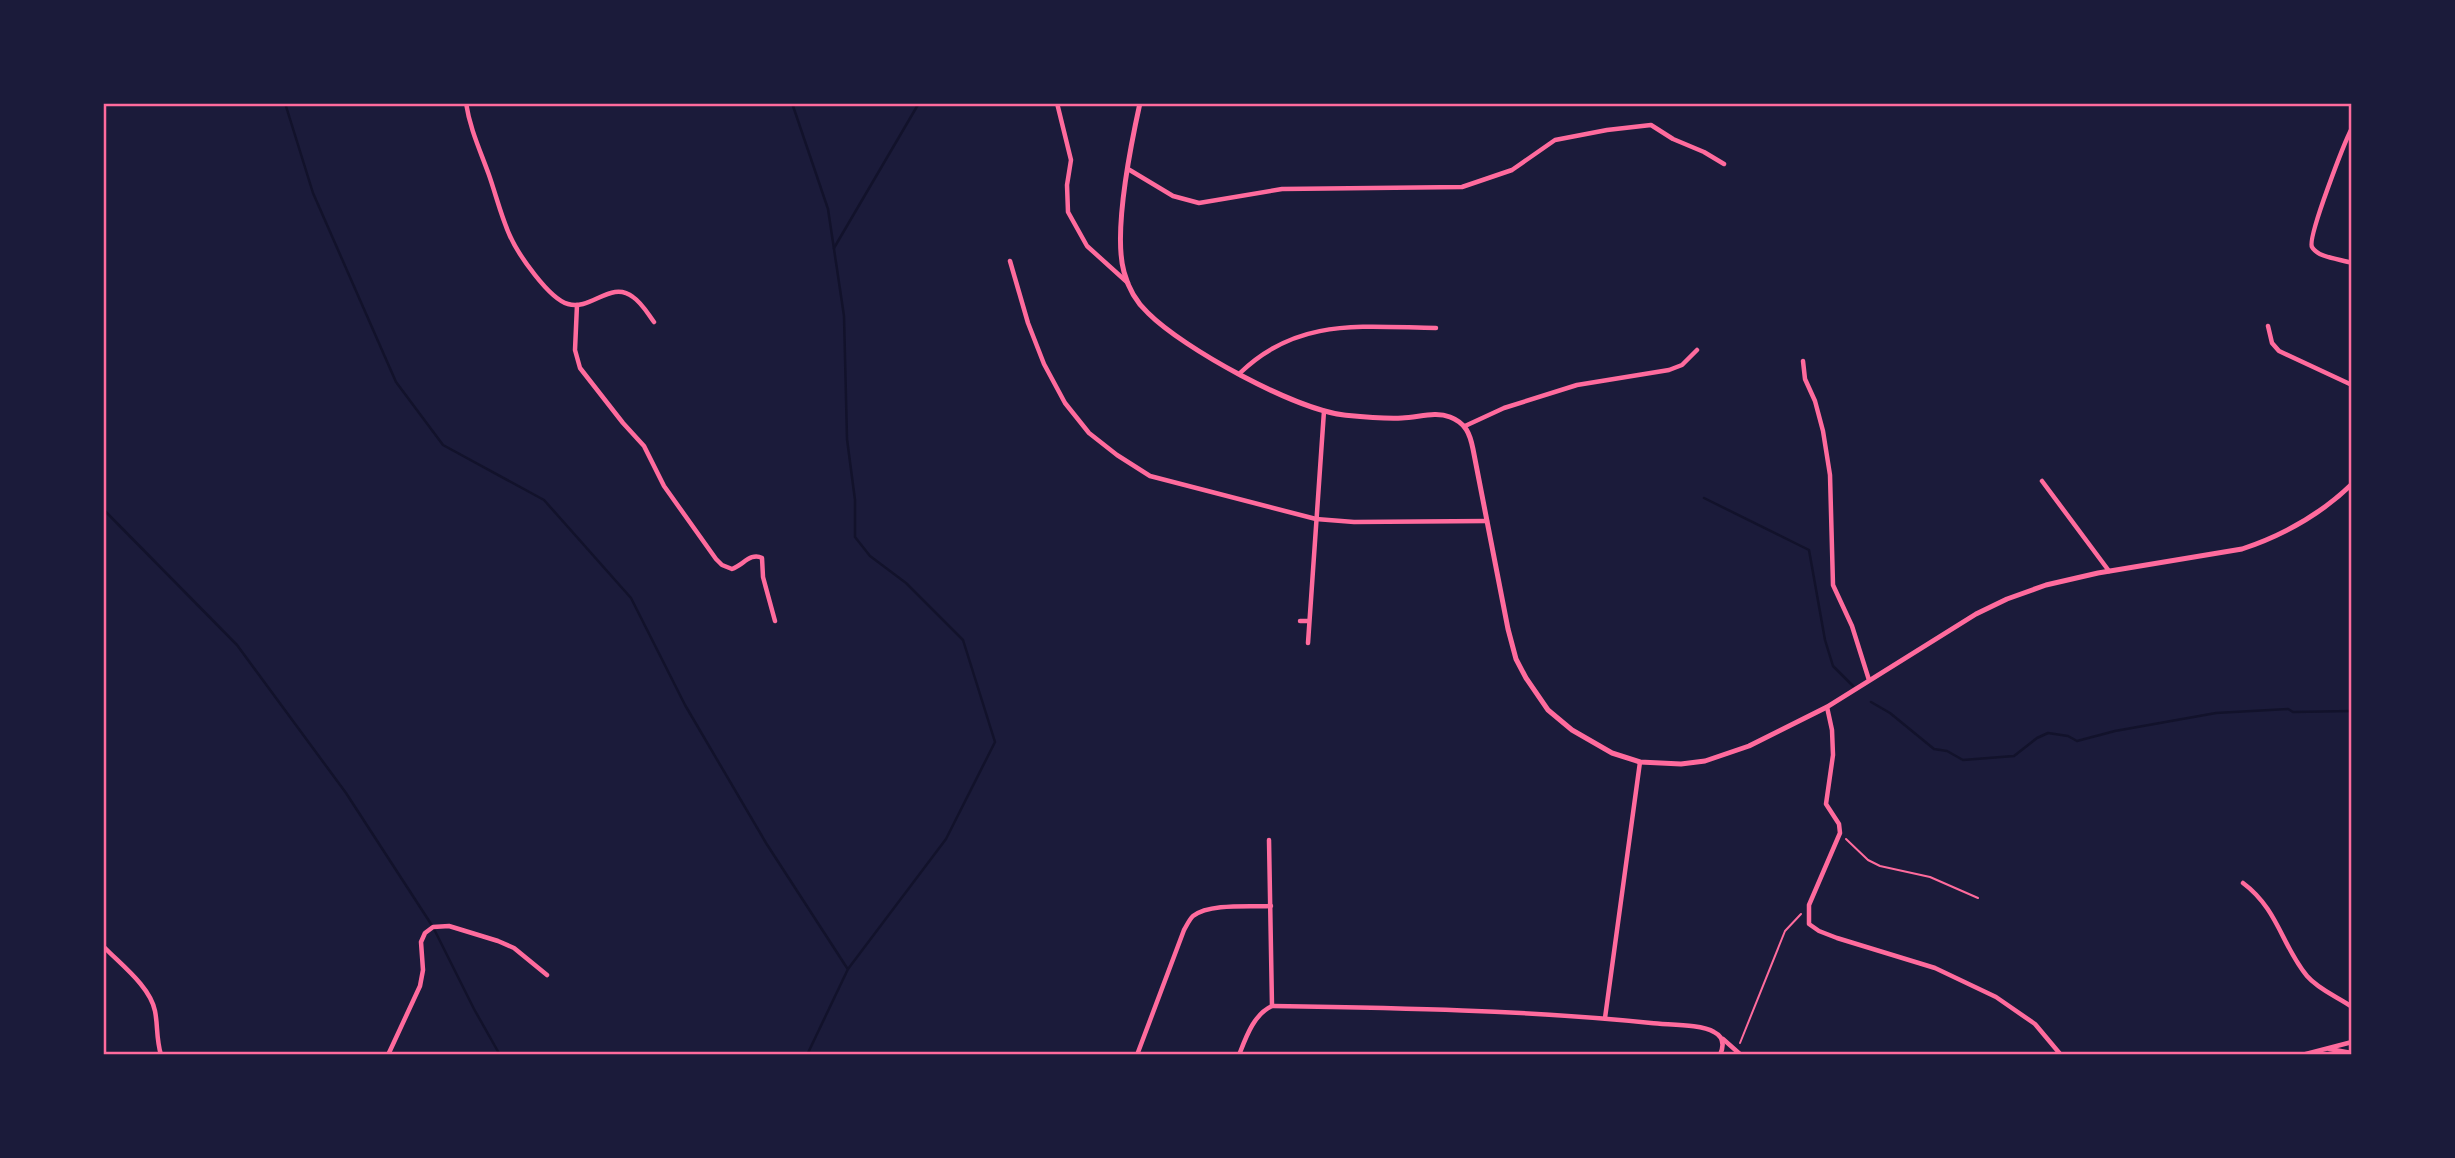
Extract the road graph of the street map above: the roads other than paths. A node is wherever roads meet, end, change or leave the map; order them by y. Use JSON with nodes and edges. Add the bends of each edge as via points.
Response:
{"nodes":[{"id":1,"x":466,"y":103,"type":"edge"},
{"id":2,"x":1058,"y":103,"type":"edge"},
{"id":3,"x":1140,"y":103,"type":"edge"},
{"id":4,"x":2352,"y":128,"type":"edge"},
{"id":5,"x":1724,"y":164,"type":"dead end"},
{"id":6,"x":1128,"y":169,"type":"junction"},
{"id":7,"x":1010,"y":261,"type":"dead end"},
{"id":8,"x":2352,"y":263,"type":"edge"},
{"id":9,"x":1128,"y":284,"type":"junction"},
{"id":10,"x":577,"y":305,"type":"junction"},
{"id":11,"x":654,"y":322,"type":"dead end"},
{"id":12,"x":2268,"y":326,"type":"dead end"},
{"id":13,"x":1436,"y":328,"type":"dead end"},
{"id":14,"x":1698,"y":350,"type":"dead end"},
{"id":15,"x":1803,"y":361,"type":"dead end"},
{"id":16,"x":1240,"y":373,"type":"junction"},
{"id":17,"x":2352,"y":385,"type":"edge"},
{"id":18,"x":1324,"y":411,"type":"junction"},
{"id":19,"x":1465,"y":426,"type":"junction"},
{"id":20,"x":2042,"y":481,"type":"dead end"},
{"id":21,"x":2350,"y":488,"type":"edge"},
{"id":22,"x":1315,"y":519,"type":"junction"},
{"id":23,"x":1487,"y":521,"type":"junction"},
{"id":24,"x":2109,"y":571,"type":"junction"},
{"id":25,"x":775,"y":621,"type":"dead end"},
{"id":26,"x":1300,"y":621,"type":"dead end"},
{"id":27,"x":1308,"y":621,"type":"junction"},
{"id":28,"x":1308,"y":643,"type":"dead end"},
{"id":29,"x":1870,"y":680,"type":"junction"},
{"id":30,"x":1827,"y":708,"type":"junction"},
{"id":31,"x":1640,"y":762,"type":"junction"},
{"id":32,"x":1269,"y":840,"type":"dead end"},
{"id":33,"x":2243,"y":883,"type":"dead end"},
{"id":34,"x":1271,"y":906,"type":"junction"},
{"id":35,"x":103,"y":946,"type":"edge"},
{"id":36,"x":547,"y":975,"type":"dead end"},
{"id":37,"x":1272,"y":1006,"type":"junction"},
{"id":38,"x":2352,"y":1007,"type":"edge"},
{"id":39,"x":1604,"y":1018,"type":"junction"},
{"id":40,"x":1720,"y":1036,"type":"junction"},
{"id":41,"x":2349,"y":1043,"type":"edge"},
{"id":42,"x":2322,"y":1049,"type":"junction"},
{"id":43,"x":1739,"y":1053,"type":"edge"},
{"id":44,"x":2352,"y":1053,"type":"edge"},
{"id":45,"x":161,"y":1055,"type":"edge"},
{"id":46,"x":388,"y":1055,"type":"edge"},
{"id":47,"x":1137,"y":1055,"type":"edge"},
{"id":48,"x":1239,"y":1055,"type":"edge"},
{"id":49,"x":1720,"y":1055,"type":"edge"},
{"id":50,"x":1780,"y":1055,"type":"edge"},
{"id":51,"x":1818,"y":1055,"type":"edge"},
{"id":52,"x":2061,"y":1055,"type":"edge"},
{"id":53,"x":2302,"y":1055,"type":"edge"}],
"edges":[{"from":1,"to":10,"type":"street","via":[[471,130],[511,239],[555,297]]},
{"from":2,"to":9,"type":"street","via":[[1071,160],[1068,212],[1087,246]]},
{"from":3,"to":6,"type":"street"},
{"from":4,"to":8,"type":"street","via":[[2310,242],[2321,254]]},
{"from":5,"to":6,"type":"street","via":[[1646,125],[1555,140],[1512,170],[1462,187],[1282,189],[1190,202]]},
{"from":6,"to":9,"type":"street","via":[[1120,250]]},
{"from":7,"to":22,"type":"street","via":[[1044,364],[1065,403],[1089,433],[1150,476]]},
{"from":9,"to":16,"type":"street","via":[[1163,326]]},
{"from":10,"to":11,"type":"street","via":[[622,292],[637,300]]},
{"from":10,"to":25,"type":"street","via":[[575,350],[580,368],[644,446],[664,486],[716,559],[732,569],[751,557],[762,558]]},
{"from":12,"to":17,"type":"street","via":[[2272,344],[2279,351]]},
{"from":13,"to":16,"type":"street","via":[[1323,330],[1299,335],[1268,349]]},
{"from":14,"to":19,"type":"street","via":[[1669,370],[1577,385]]},
{"from":15,"to":29,"type":"street","via":[[1830,475],[1833,585]]},
{"from":16,"to":18,"type":"street"},
{"from":18,"to":19,"type":"street","via":[[1374,418],[1447,416]]},
{"from":18,"to":22,"type":"street"},
{"from":19,"to":23,"type":"street"},
{"from":20,"to":24,"type":"street"},
{"from":21,"to":24,"type":"street","via":[[2304,522],[2242,549]]},
{"from":22,"to":23,"type":"street"},
{"from":22,"to":27,"type":"street"},
{"from":23,"to":31,"type":"street","via":[[1508,629],[1525,678],[1548,710],[1572,730],[1612,754]]},
{"from":24,"to":29,"type":"street","via":[[2007,599]]},
{"from":26,"to":27,"type":"street"},
{"from":27,"to":28,"type":"street"},
{"from":29,"to":30,"type":"street"},
{"from":30,"to":31,"type":"street","via":[[1726,755],[1681,764]]},
{"from":30,"to":52,"type":"street","via":[[1833,755],[1826,804],[1840,834],[1809,905],[1808,921],[1819,931],[1935,968],[1996,997],[2035,1024]]},
{"from":31,"to":39,"type":"street"},
{"from":32,"to":34,"type":"street"},
{"from":33,"to":38,"type":"street","via":[[2269,909],[2306,975]]},
{"from":34,"to":37,"type":"street"},
{"from":34,"to":47,"type":"street","via":[[1207,910],[1189,920]]},
{"from":35,"to":45,"type":"street","via":[[151,1001]]},
{"from":36,"to":46,"type":"street","via":[[498,941],[449,926],[433,926],[421,942],[420,986]]},
{"from":37,"to":39,"type":"street"},
{"from":37,"to":48,"type":"street","via":[[1256,1020]]},
{"from":39,"to":40,"type":"street","via":[[1708,1029]]},
{"from":40,"to":43,"type":"street"},
{"from":40,"to":49,"type":"street"},
{"from":41,"to":42,"type":"street"},
{"from":42,"to":44,"type":"street"},
{"from":42,"to":53,"type":"street"},
{"from":50,"to":51,"type":"street"}]}
